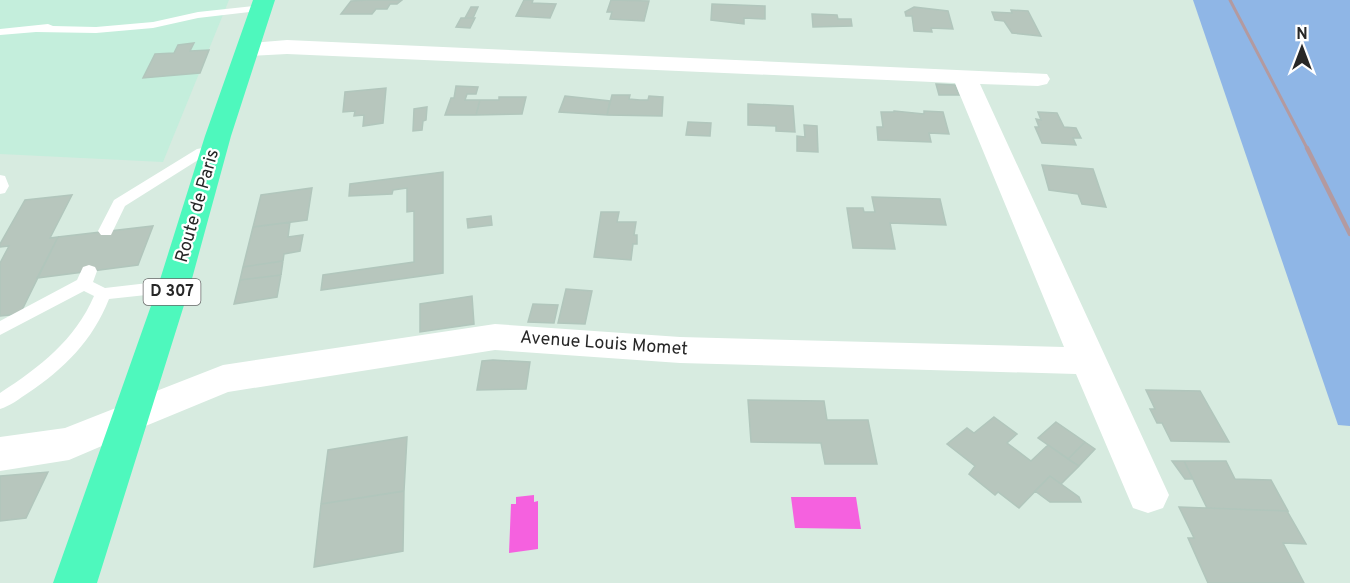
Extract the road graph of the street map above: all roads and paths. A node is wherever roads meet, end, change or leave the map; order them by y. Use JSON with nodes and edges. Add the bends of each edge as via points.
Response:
{"nodes":[{"id":1,"x":263,"y":4,"type":"edge"},
{"id":2,"x":0,"y":32,"type":"edge"},
{"id":3,"x":248,"y":50,"type":"junction"},
{"id":4,"x":964,"y":76,"type":"junction"},
{"id":5,"x":1038,"y":79,"type":"dead end"},
{"id":6,"x":214,"y":150,"type":"junction"},
{"id":7,"x":0,"y":179,"type":"edge"},
{"id":8,"x":0,"y":190,"type":"edge"},
{"id":9,"x":106,"y":231,"type":"dead end"},
{"id":10,"x":174,"y":286,"type":"junction"},
{"id":11,"x":103,"y":294,"type":"junction"},
{"id":12,"x":0,"y":329,"type":"edge"},
{"id":13,"x":1088,"y":361,"type":"junction"},
{"id":14,"x":0,"y":402,"type":"edge"},
{"id":15,"x":131,"y":417,"type":"junction"},
{"id":16,"x":0,"y":454,"type":"edge"},
{"id":17,"x":1148,"y":495,"type":"dead end"},
{"id":18,"x":75,"y":583,"type":"edge"}],
"edges":[{"from":1,"to":2,"type":"lane","via":[[153,25]]},
{"from":1,"to":3,"type":"main road","name":"Route de Paris","number":"D 307"},
{"from":3,"to":4,"type":"street","via":[[287,47]]},
{"from":3,"to":6,"type":"main road","name":"Route de Paris","number":"D 307"},
{"from":4,"to":5,"type":"street"},
{"from":4,"to":13,"type":"street"},
{"from":6,"to":9,"type":"lane","via":[[202,152],[119,203]]},
{"from":6,"to":10,"type":"main road","name":"Route de Paris","number":"D 307"},
{"from":7,"to":8,"type":"lane"},
{"from":10,"to":11,"type":"lane"},
{"from":10,"to":15,"type":"main road","name":"Route de Paris","number":"D 307"},
{"from":11,"to":12,"type":"lane","via":[[86,278]]},
{"from":11,"to":14,"type":"lane","via":[[91,321],[71,347]]},
{"from":13,"to":15,"type":"street","name":"Avenue Louis Momet","via":[[680,350],[495,337],[224,379]]},
{"from":13,"to":17,"type":"street"},
{"from":15,"to":16,"type":"street","name":"Avenue Louis Momet","via":[[69,444]]},
{"from":15,"to":18,"type":"main road","name":"Route de Paris","number":"D 307"}]}
